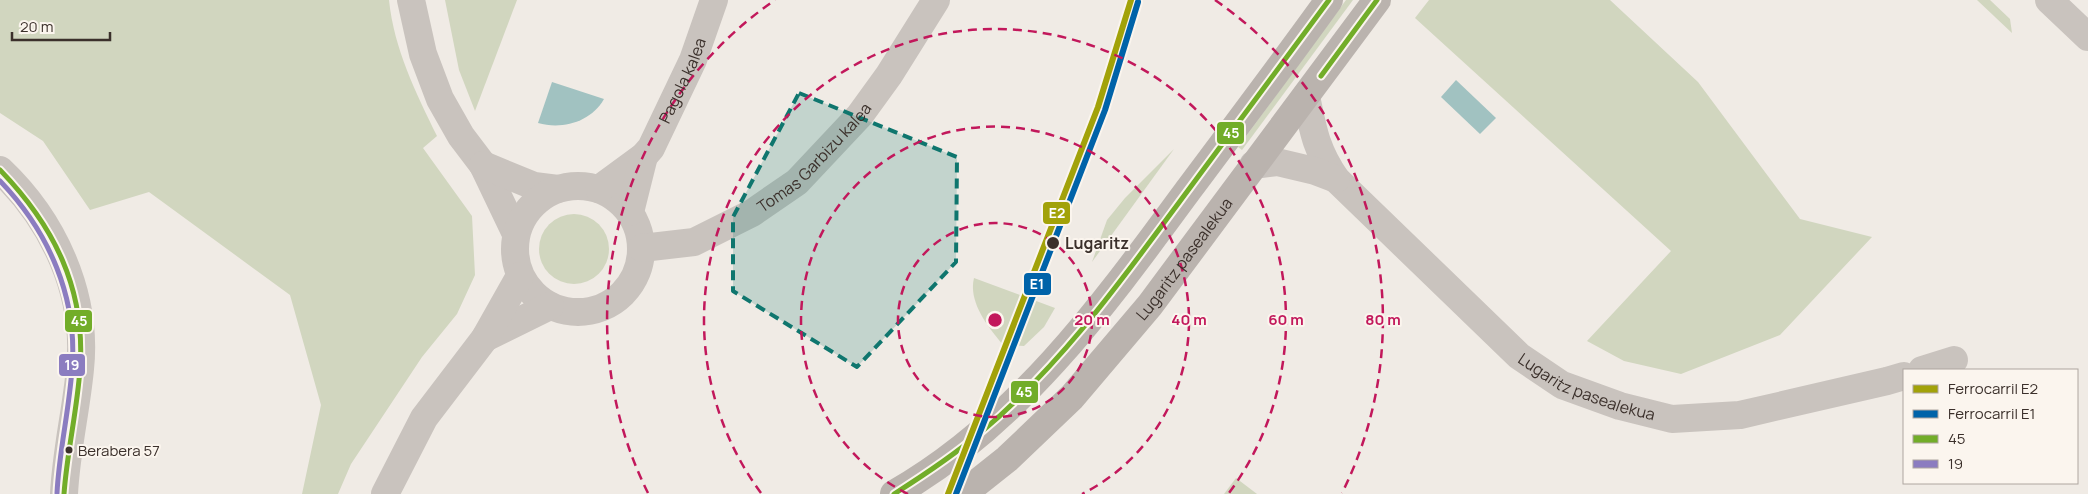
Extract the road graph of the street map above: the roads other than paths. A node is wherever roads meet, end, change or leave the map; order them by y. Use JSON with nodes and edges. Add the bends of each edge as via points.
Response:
{"nodes":[{"id":1,"x":411,"y":0,"type":"edge"},
{"id":2,"x":714,"y":0,"type":"edge"},
{"id":3,"x":936,"y":0,"type":"edge"},
{"id":4,"x":1329,"y":0,"type":"edge"},
{"id":5,"x":1377,"y":0,"type":"edge"},
{"id":6,"x":2049,"y":0,"type":"edge"},
{"id":7,"x":2088,"y":37,"type":"edge"},
{"id":8,"x":1306,"y":96,"type":"junction"},
{"id":9,"x":644,"y":156,"type":"junction"},
{"id":10,"x":483,"y":165,"type":"junction"},
{"id":11,"x":1253,"y":165,"type":"junction"},
{"id":12,"x":0,"y":170,"type":"edge"},
{"id":13,"x":1336,"y":179,"type":"junction"},
{"id":14,"x":558,"y":189,"type":"junction"},
{"id":15,"x":599,"y":189,"type":"junction"},
{"id":16,"x":630,"y":212,"type":"junction"},
{"id":17,"x":516,"y":234,"type":"junction"},
{"id":18,"x":642,"y":248,"type":"junction"},
{"id":19,"x":520,"y":276,"type":"junction"},
{"id":20,"x":550,"y":306,"type":"junction"},
{"id":21,"x":484,"y":338,"type":"junction"},
{"id":22,"x":1954,"y":360,"type":"dead end"},
{"id":23,"x":1925,"y":369,"type":"edge"},
{"id":24,"x":1903,"y":376,"type":"edge"},
{"id":25,"x":68,"y":450,"type":"junction"},
{"id":26,"x":52,"y":494,"type":"edge"},
{"id":27,"x":64,"y":494,"type":"edge"},
{"id":28,"x":385,"y":494,"type":"edge"},
{"id":29,"x":894,"y":494,"type":"edge"},
{"id":30,"x":963,"y":494,"type":"edge"}],
"edges":[{"from":1,"to":10,"type":"street","via":[[423,54],[440,99],[461,136]]},
{"from":2,"to":9,"type":"street","name":"Pagola kalea","via":[[693,60]]},
{"from":3,"to":18,"type":"street","name":"Tomas Garbizu kalea","via":[[860,115],[797,182],[752,213],[694,242]]},
{"from":4,"to":29,"type":"main road","via":[[1142,252],[1060,356],[986,429]]},
{"from":5,"to":8,"type":"main road","name":"Lugaritz pasealekua"},
{"from":6,"to":7,"type":"street"},
{"from":8,"to":11,"type":"main road","name":"Lugaritz pasealekua"},
{"from":8,"to":13,"type":"street","via":[[1315,141]]},
{"from":9,"to":15,"type":"street","name":"Pagola kalea"},
{"from":9,"to":16,"type":"street","name":"Pagola kalea"},
{"from":10,"to":14,"type":"street","via":[[534,186]]},
{"from":10,"to":17,"type":"street"},
{"from":11,"to":13,"type":"street","via":[[1277,162]]},
{"from":11,"to":30,"type":"main road","name":"Lugaritz pasealekua","via":[[1150,305],[1072,397],[1007,459]]},
{"from":12,"to":25,"type":"street","via":[[37,211],[54,240],[76,302],[80,368]]},
{"from":13,"to":24,"type":"street","name":"Lugaritz pasealekua","via":[[1518,356],[1562,385],[1620,406],[1672,419],[1740,414]]},
{"from":14,"to":15,"type":"street","via":[[578,186]]},
{"from":14,"to":17,"type":"street","via":[[539,199],[525,214]]},
{"from":15,"to":16,"type":"street","via":[[617,199]]},
{"from":16,"to":18,"type":"street"},
{"from":17,"to":19,"type":"street","via":[[515,256]]},
{"from":18,"to":20,"type":"street","via":[[638,269],[628,288],[612,302],[592,311],[570,312]]},
{"from":19,"to":20,"type":"street","via":[[533,294]]},
{"from":19,"to":21,"type":"street"},
{"from":20,"to":21,"type":"street"},
{"from":21,"to":28,"type":"street","via":[[424,418]]},
{"from":22,"to":23,"type":"street"},
{"from":25,"to":26,"type":"street"},
{"from":25,"to":27,"type":"street"}]}
